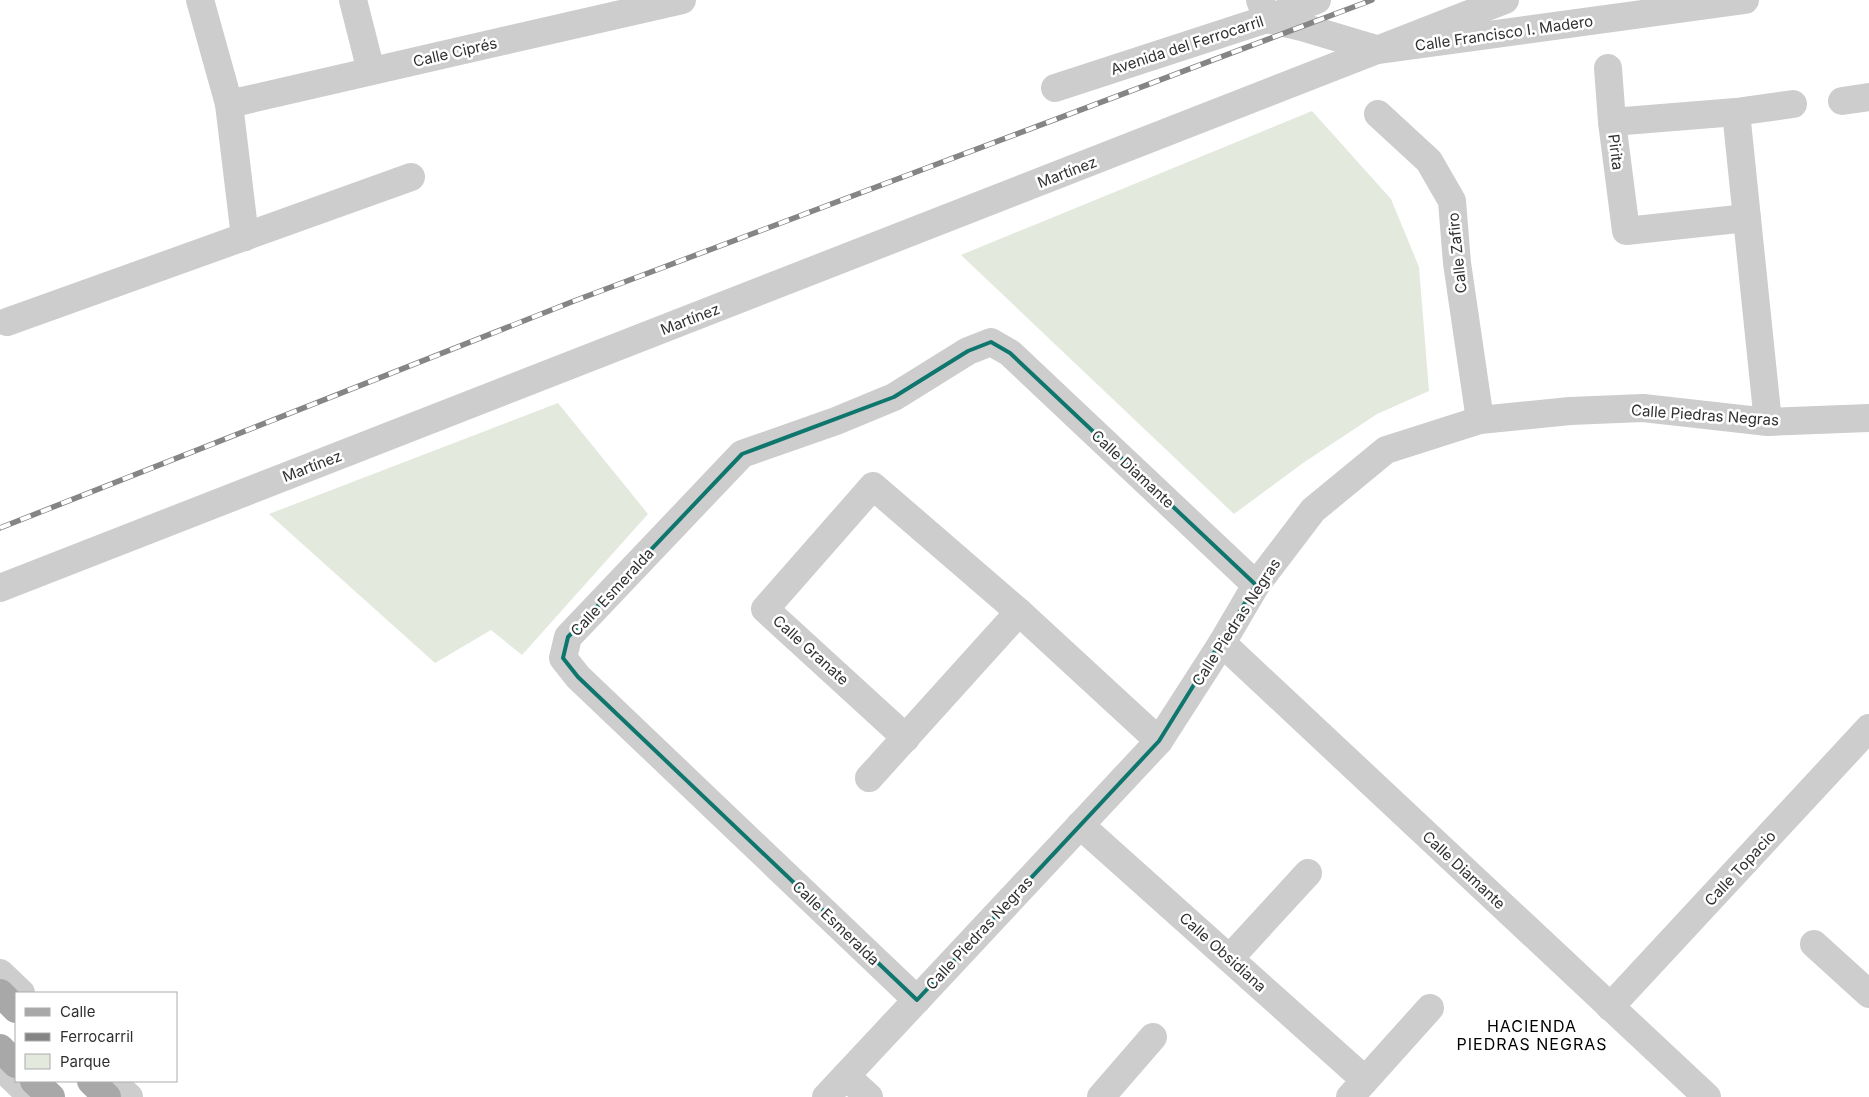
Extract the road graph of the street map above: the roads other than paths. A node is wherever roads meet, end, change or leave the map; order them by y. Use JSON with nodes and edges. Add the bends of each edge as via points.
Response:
{"nodes":[{"id":1,"x":200,"y":0,"type":"edge"},
{"id":2,"x":353,"y":0,"type":"edge"},
{"id":3,"x":682,"y":0,"type":"edge"},
{"id":4,"x":1317,"y":0,"type":"edge"},
{"id":5,"x":1505,"y":0,"type":"edge"},
{"id":6,"x":1745,"y":0,"type":"edge"},
{"id":7,"x":1264,"y":9,"type":"edge"},
{"id":8,"x":1379,"y":50,"type":"junction"},
{"id":9,"x":1608,"y":68,"type":"dead end"},
{"id":10,"x":371,"y":71,"type":"junction"},
{"id":11,"x":1055,"y":88,"type":"dead end"},
{"id":12,"x":1869,"y":97,"type":"edge"},
{"id":13,"x":1842,"y":101,"type":"dead end"},
{"id":14,"x":229,"y":104,"type":"junction"},
{"id":15,"x":1793,"y":104,"type":"dead end"},
{"id":16,"x":1736,"y":112,"type":"junction"},
{"id":17,"x":1378,"y":114,"type":"dead end"},
{"id":18,"x":1612,"y":122,"type":"junction"},
{"id":19,"x":411,"y":177,"type":"dead end"},
{"id":20,"x":1747,"y":218,"type":"junction"},
{"id":21,"x":245,"y":237,"type":"junction"},
{"id":22,"x":7,"y":322,"type":"dead end"},
{"id":23,"x":1010,"y":353,"type":"joint"},
{"id":24,"x":1869,"y":418,"type":"edge"},
{"id":25,"x":1480,"y":420,"type":"junction"},
{"id":26,"x":1768,"y":422,"type":"junction"},
{"id":27,"x":1256,"y":585,"type":"junction"},
{"id":28,"x":0,"y":588,"type":"edge"},
{"id":29,"x":1019,"y":612,"type":"junction"},
{"id":30,"x":1222,"y":643,"type":"junction"},
{"id":31,"x":1869,"y":728,"type":"edge"},
{"id":32,"x":906,"y":738,"type":"junction"},
{"id":33,"x":1159,"y":741,"type":"junction"},
{"id":34,"x":869,"y":778,"type":"dead end"},
{"id":35,"x":1080,"y":826,"type":"junction"},
{"id":36,"x":1308,"y":873,"type":"dead end"},
{"id":37,"x":1814,"y":944,"type":"dead end"},
{"id":38,"x":1230,"y":958,"type":"junction"},
{"id":39,"x":0,"y":974,"type":"edge"},
{"id":40,"x":20,"y":992,"type":"edge"},
{"id":41,"x":0,"y":993,"type":"edge"},
{"id":42,"x":1869,"y":994,"type":"edge"},
{"id":43,"x":917,"y":1000,"type":"junction"},
{"id":44,"x":1610,"y":1007,"type":"junction"},
{"id":45,"x":15,"y":1008,"type":"edge"},
{"id":46,"x":1430,"y":1008,"type":"dead end"},
{"id":47,"x":1153,"y":1037,"type":"dead end"},
{"id":48,"x":0,"y":1048,"type":"edge"},
{"id":49,"x":15,"y":1063,"type":"edge"},
{"id":50,"x":0,"y":1066,"type":"edge"},
{"id":51,"x":846,"y":1076,"type":"junction"},
{"id":52,"x":15,"y":1081,"type":"edge"},
{"id":53,"x":17,"y":1082,"type":"edge"},
{"id":54,"x":35,"y":1082,"type":"edge"},
{"id":55,"x":91,"y":1082,"type":"edge"},
{"id":56,"x":113,"y":1082,"type":"edge"},
{"id":57,"x":1357,"y":1089,"type":"edge"},
{"id":58,"x":1106,"y":1095,"type":"edge"},
{"id":59,"x":32,"y":1097,"type":"edge"},
{"id":60,"x":51,"y":1097,"type":"edge"},
{"id":61,"x":107,"y":1097,"type":"edge"},
{"id":62,"x":129,"y":1097,"type":"edge"},
{"id":63,"x":826,"y":1097,"type":"edge"},
{"id":64,"x":869,"y":1097,"type":"edge"},
{"id":65,"x":1707,"y":1097,"type":"edge"}],
"edges":[{"from":1,"to":14,"type":"street"},
{"from":2,"to":10,"type":"street"},
{"from":3,"to":10,"type":"street","name":"Calle Ciprés"},
{"from":4,"to":7,"type":"street","name":"Avenida del Ferrocarril"},
{"from":5,"to":8,"type":"street"},
{"from":6,"to":8,"type":"street","name":"Calle Francisco I. Madero"},
{"from":7,"to":8,"type":"street","name":"Calle Francisco I. Madero","via":[[1302,27]]},
{"from":7,"to":11,"type":"street","name":"Avenida del Ferrocarril"},
{"from":8,"to":28,"type":"street","name":"Martínez"},
{"from":9,"to":18,"type":"street"},
{"from":10,"to":14,"type":"street","name":"Calle Ciprés"},
{"from":12,"to":13,"type":"street"},
{"from":14,"to":21,"type":"street"},
{"from":15,"to":16,"type":"street","name":"Pirita"},
{"from":16,"to":18,"type":"street","name":"Pirita"},
{"from":16,"to":20,"type":"street"},
{"from":17,"to":25,"type":"street","name":"Calle Zafiro","via":[[1429,161],[1452,201],[1457,263]]},
{"from":18,"to":20,"type":"street","name":"Pirita","via":[[1626,231]]},
{"from":19,"to":21,"type":"street"},
{"from":20,"to":26,"type":"street"},
{"from":21,"to":22,"type":"street"},
{"from":23,"to":27,"type":"street","name":"Calle Diamante"},
{"from":23,"to":43,"type":"street","name":"Calle Esmeralda","via":[[991,342],[968,351],[894,397],[742,454],[568,637],[563,658],[578,677]]},
{"from":24,"to":26,"type":"street","name":"Calle Piedras Negras"},
{"from":25,"to":26,"type":"street","name":"Calle Piedras Negras","via":[[1643,408]]},
{"from":25,"to":27,"type":"street","name":"Calle Piedras Negras","via":[[1386,450],[1313,510]]},
{"from":27,"to":30,"type":"street","name":"Calle Piedras Negras"},
{"from":29,"to":32,"type":"street"},
{"from":29,"to":32,"type":"street","name":"Calle Granate","via":[[873,486],[766,609]]},
{"from":29,"to":33,"type":"street","name":"Calle Granate"},
{"from":30,"to":33,"type":"street","name":"Calle Piedras Negras"},
{"from":30,"to":44,"type":"street","name":"Calle Diamante"},
{"from":31,"to":44,"type":"street","name":"Calle Topacio"},
{"from":32,"to":34,"type":"street"},
{"from":33,"to":35,"type":"street","name":"Calle Piedras Negras"},
{"from":35,"to":38,"type":"street","name":"Calle Obsidiana"},
{"from":35,"to":43,"type":"street","name":"Calle Piedras Negras"},
{"from":36,"to":38,"type":"street"},
{"from":37,"to":42,"type":"street"},
{"from":38,"to":57,"type":"street","name":"Calle Obsidiana"},
{"from":39,"to":40,"type":"street"},
{"from":41,"to":45,"type":"main road"},
{"from":43,"to":51,"type":"street","name":"Calle Piedras Negras"},
{"from":44,"to":65,"type":"street","name":"Calle Diamante"},
{"from":46,"to":57,"type":"street","name":"Calle Obsidiana"},
{"from":47,"to":58,"type":"street"},
{"from":48,"to":49,"type":"main road"},
{"from":50,"to":52,"type":"street"},
{"from":51,"to":63,"type":"street","name":"Calle Piedras Negras"},
{"from":51,"to":64,"type":"street"},
{"from":53,"to":59,"type":"street"},
{"from":54,"to":60,"type":"main road"},
{"from":55,"to":61,"type":"main road"},
{"from":56,"to":62,"type":"street"}]}
